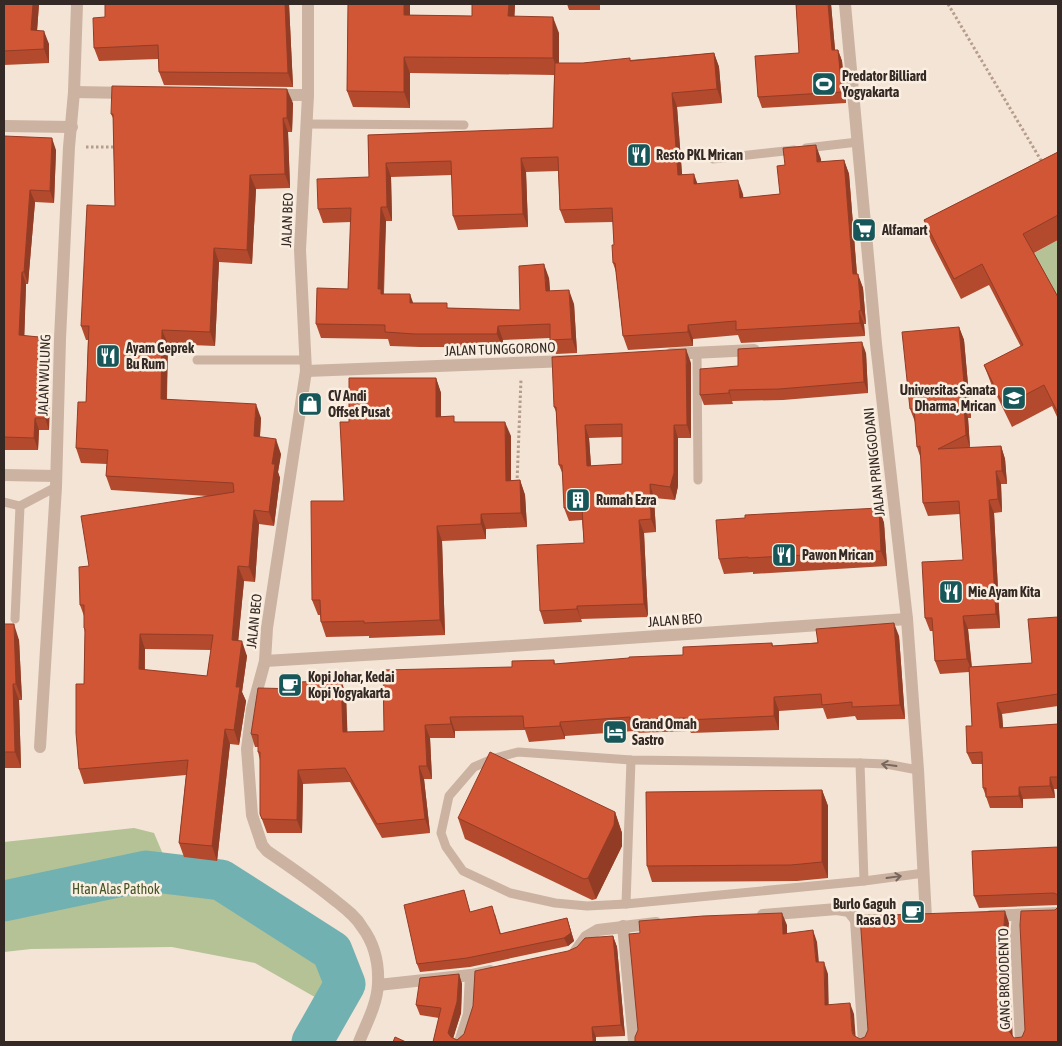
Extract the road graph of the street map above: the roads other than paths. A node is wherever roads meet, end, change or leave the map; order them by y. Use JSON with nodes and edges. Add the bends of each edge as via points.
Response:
{"nodes":[{"id":1,"x":77,"y":4,"type":"edge"},
{"id":2,"x":308,"y":4,"type":"edge"},
{"id":3,"x":845,"y":4,"type":"edge"},
{"id":4,"x":74,"y":92,"type":"junction"},
{"id":5,"x":142,"y":93,"type":"edge"},
{"id":6,"x":259,"y":95,"type":"edge"},
{"id":7,"x":308,"y":96,"type":"junction"},
{"id":8,"x":306,"y":124,"type":"junction"},
{"id":9,"x":464,"y":125,"type":"dead end"},
{"id":10,"x":4,"y":126,"type":"edge"},
{"id":11,"x":72,"y":127,"type":"junction"},
{"id":12,"x":858,"y":142,"type":"junction"},
{"id":13,"x":712,"y":159,"type":"dead end"},
{"id":14,"x":767,"y":349,"type":"edge"},
{"id":15,"x":697,"y":353,"type":"junction"},
{"id":16,"x":658,"y":355,"type":"edge"},
{"id":17,"x":197,"y":360,"type":"dead end"},
{"id":18,"x":580,"y":360,"type":"edge"},
{"id":19,"x":306,"y":365,"type":"junction"},
{"id":20,"x":4,"y":475,"type":"edge"},
{"id":21,"x":698,"y":480,"type":"dead end"},
{"id":22,"x":56,"y":481,"type":"junction"},
{"id":23,"x":4,"y":502,"type":"edge"},
{"id":24,"x":20,"y":506,"type":"junction"},
{"id":25,"x":15,"y":619,"type":"dead end"},
{"id":26,"x":907,"y":619,"type":"junction"},
{"id":27,"x":265,"y":661,"type":"junction"},
{"id":28,"x":40,"y":747,"type":"dead end"},
{"id":29,"x":631,"y":760,"type":"junction"},
{"id":30,"x":860,"y":763,"type":"junction"},
{"id":31,"x":918,"y":770,"type":"junction"},
{"id":32,"x":924,"y":873,"type":"junction"},
{"id":33,"x":864,"y":881,"type":"junction"},
{"id":34,"x":626,"y":904,"type":"junction"},
{"id":35,"x":1058,"y":913,"type":"edge"},
{"id":36,"x":1018,"y":915,"type":"junction"},
{"id":37,"x":750,"y":916,"type":"edge"},
{"id":38,"x":981,"y":916,"type":"edge"},
{"id":39,"x":926,"y":918,"type":"edge"},
{"id":40,"x":891,"y":919,"type":"edge"},
{"id":41,"x":856,"y":920,"type":"junction"},
{"id":42,"x":672,"y":922,"type":"edge"},
{"id":43,"x":623,"y":926,"type":"junction"},
{"id":44,"x":560,"y":956,"type":"edge"},
{"id":45,"x":503,"y":968,"type":"edge"},
{"id":46,"x":471,"y":975,"type":"junction"},
{"id":47,"x":378,"y":985,"type":"junction"},
{"id":48,"x":359,"y":1042,"type":"edge"},
{"id":49,"x":460,"y":1042,"type":"edge"},
{"id":50,"x":634,"y":1042,"type":"edge"},
{"id":51,"x":864,"y":1042,"type":"edge"},
{"id":52,"x":1020,"y":1042,"type":"edge"}],
"edges":[{"from":1,"to":4,"type":"street","name":"JALAN WULUNG"},
{"from":2,"to":7,"type":"street","name":"JALAN BEO"},
{"from":3,"to":12,"type":"street","name":"JALAN PRINGGODANI"},
{"from":4,"to":5,"type":"street"},
{"from":4,"to":11,"type":"street","name":"JALAN WULUNG"},
{"from":6,"to":7,"type":"street"},
{"from":7,"to":8,"type":"street","name":"JALAN BEO"},
{"from":8,"to":9,"type":"lane"},
{"from":8,"to":19,"type":"street","name":"JALAN BEO","via":[[300,250]]},
{"from":10,"to":11,"type":"street"},
{"from":11,"to":22,"type":"street","name":"JALAN WULUNG","via":[[60,330]]},
{"from":12,"to":13,"type":"lane"},
{"from":12,"to":26,"type":"street","name":"JALAN PRINGGODANI","via":[[871,344]]},
{"from":14,"to":15,"type":"street"},
{"from":15,"to":16,"type":"street"},
{"from":15,"to":21,"type":"lane"},
{"from":17,"to":19,"type":"lane"},
{"from":18,"to":19,"type":"street","name":"JALAN TUNGGORONO","via":[[522,364]]},
{"from":19,"to":27,"type":"street","name":"JALAN BEO","via":[[267,628]]},
{"from":20,"to":22,"type":"street"},
{"from":22,"to":24,"type":"lane"},
{"from":22,"to":28,"type":"street","name":"JALAN WULUNG"},
{"from":23,"to":24,"type":"lane"},
{"from":24,"to":25,"type":"lane"},
{"from":26,"to":27,"type":"street","name":"JALAN BEO"},
{"from":26,"to":31,"type":"street","name":"JALAN PRINGGODANI"},
{"from":27,"to":47,"type":"street","via":[[252,709],[247,748],[252,815],[257,832],[267,851],[331,897],[363,927],[378,966]]},
{"from":29,"to":30,"type":"lane"},
{"from":29,"to":34,"type":"lane"},
{"from":29,"to":34,"type":"lane","via":[[518,752],[495,758],[474,767],[449,796],[441,833],[446,847],[463,871],[510,893],[555,903],[587,906]]},
{"from":31,"to":30,"type":"lane","one_way":true},
{"from":30,"to":33,"type":"lane"},
{"from":31,"to":32,"type":"street","name":"JALAN PRINGGODANI"},
{"from":33,"to":32,"type":"lane","one_way":true},
{"from":32,"to":39,"type":"street","name":"JALAN PRINGGODANI"},
{"from":33,"to":34,"type":"lane"},
{"from":35,"to":36,"type":"street"},
{"from":36,"to":38,"type":"street"},
{"from":36,"to":52,"type":"street","name":"GANG BROJODENTO"},
{"from":37,"to":41,"type":"street","via":[[837,909],[849,912]]},
{"from":40,"to":41,"type":"street"},
{"from":41,"to":51,"type":"street"},
{"from":42,"to":43,"type":"street"},
{"from":43,"to":44,"type":"street","via":[[592,932],[575,952]]},
{"from":43,"to":50,"type":"street"},
{"from":45,"to":46,"type":"street"},
{"from":46,"to":47,"type":"street"},
{"from":46,"to":49,"type":"street","via":[[469,1014]]},
{"from":47,"to":48,"type":"street","via":[[376,1001]]}]}
